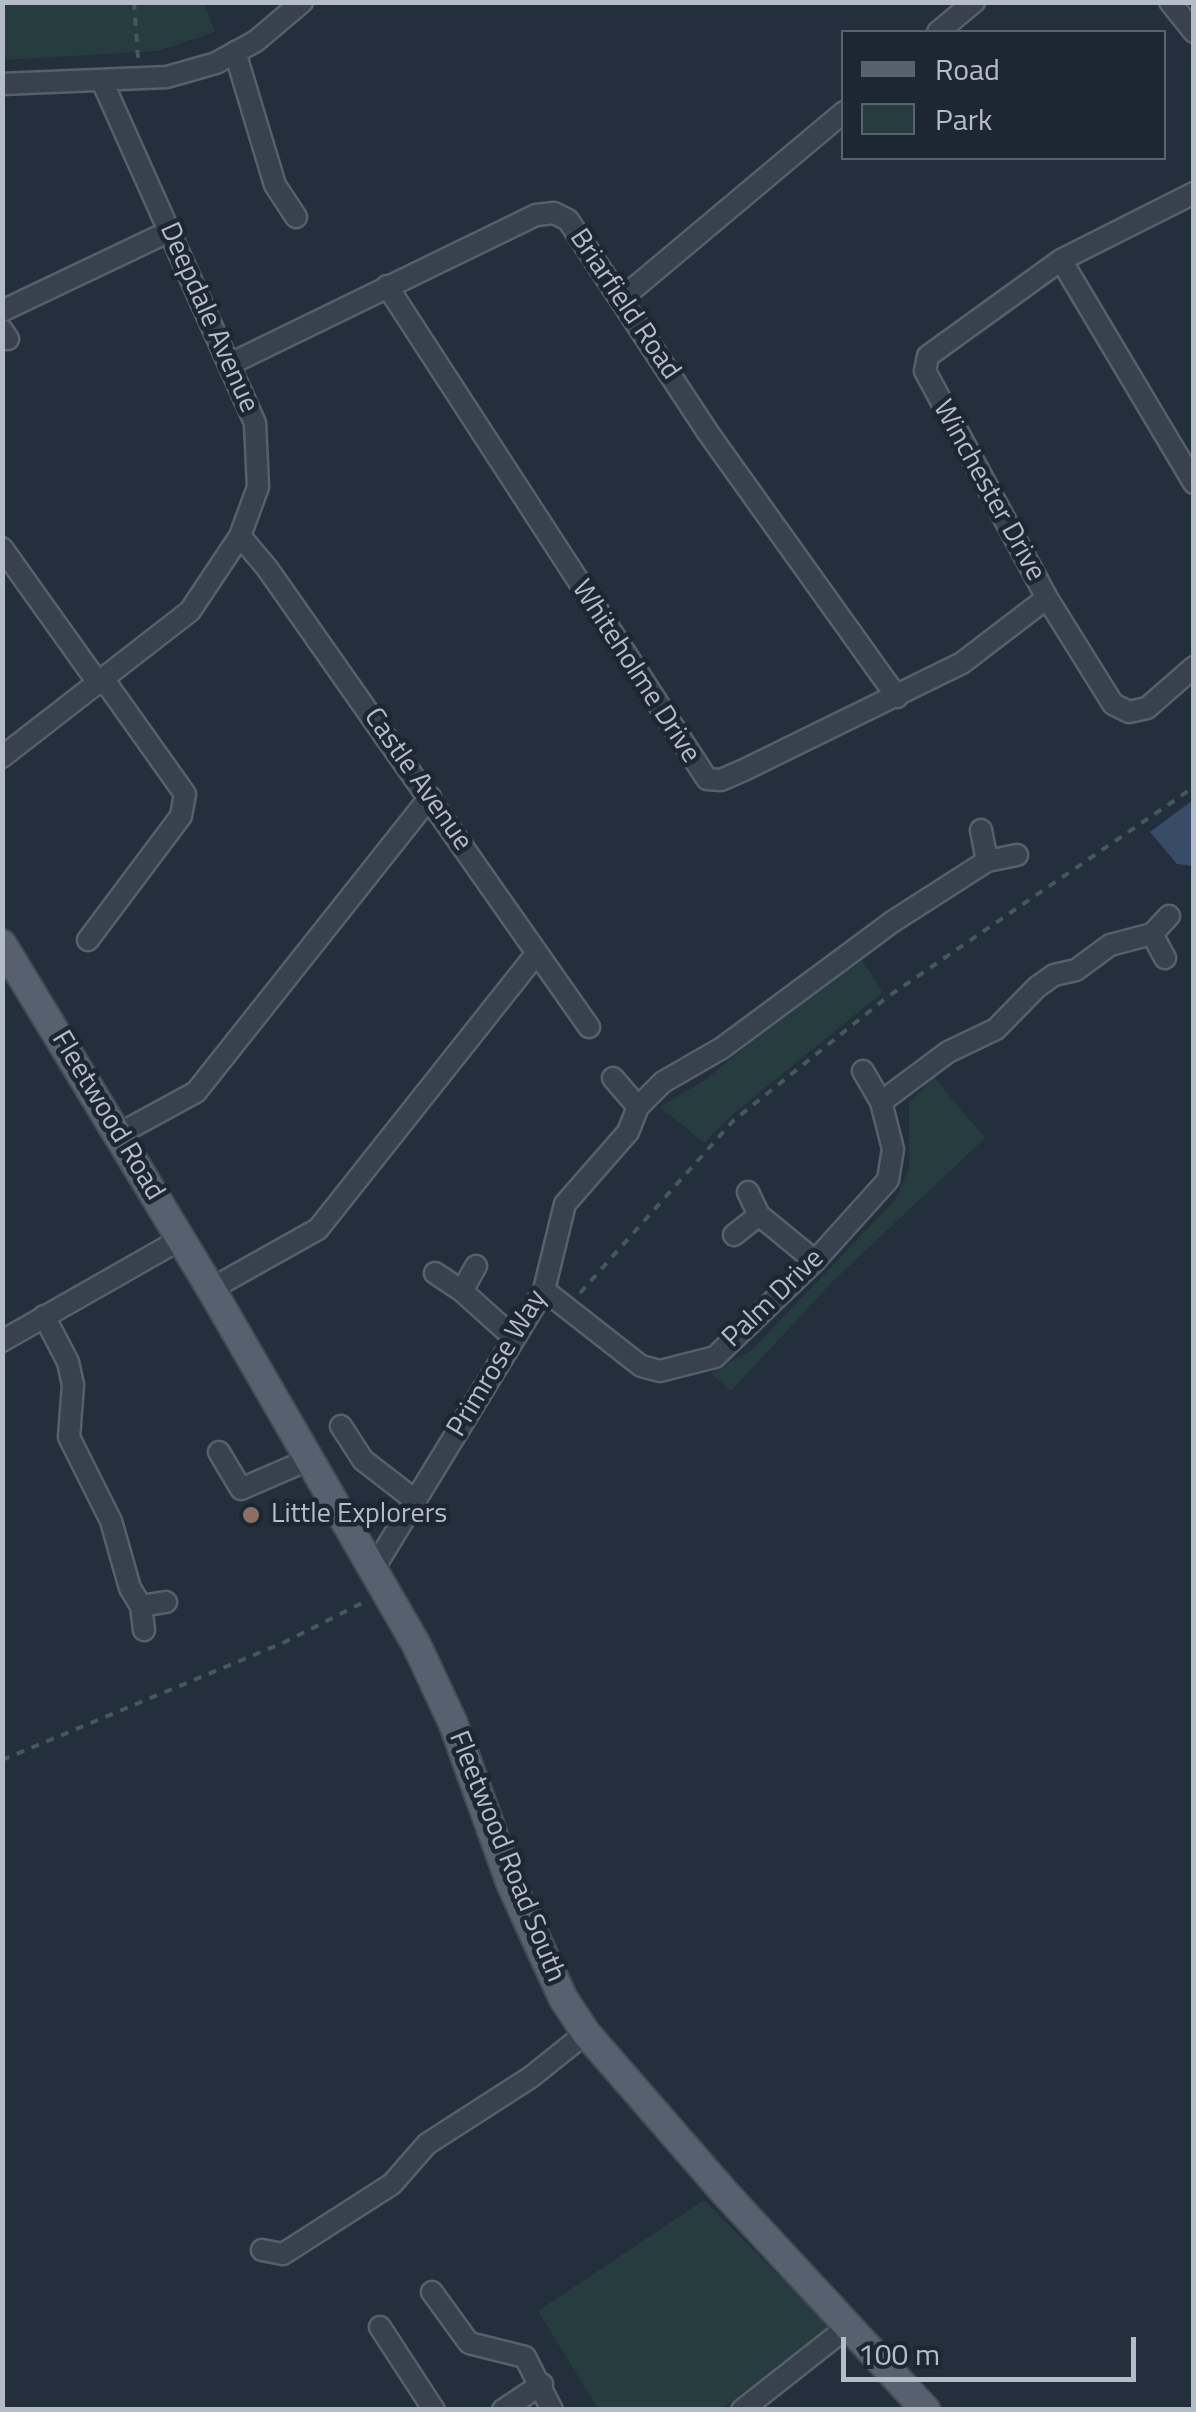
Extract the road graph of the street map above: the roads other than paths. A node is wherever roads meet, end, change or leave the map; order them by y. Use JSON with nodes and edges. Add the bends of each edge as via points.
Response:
{"nodes":[{"id":1,"x":302,"y":2,"type":"edge"},
{"id":2,"x":974,"y":2,"type":"edge"},
{"id":3,"x":1170,"y":2,"type":"edge"},
{"id":4,"x":940,"y":30,"type":"edge"},
{"id":5,"x":1194,"y":32,"type":"edge"},
{"id":6,"x":235,"y":52,"type":"junction"},
{"id":7,"x":102,"y":81,"type":"junction"},
{"id":8,"x":2,"y":84,"type":"edge"},
{"id":9,"x":841,"y":115,"type":"edge"},
{"id":10,"x":1194,"y":193,"type":"edge"},
{"id":11,"x":296,"y":216,"type":"dead end"},
{"id":12,"x":170,"y":231,"type":"junction"},
{"id":13,"x":1061,"y":260,"type":"junction"},
{"id":14,"x":387,"y":286,"type":"junction"},
{"id":15,"x":621,"y":298,"type":"junction"},
{"id":16,"x":2,"y":311,"type":"edge"},
{"id":17,"x":230,"y":364,"type":"junction"},
{"id":18,"x":1194,"y":483,"type":"edge"},
{"id":19,"x":240,"y":536,"type":"junction"},
{"id":20,"x":2,"y":548,"type":"edge"},
{"id":21,"x":1047,"y":598,"type":"junction"},
{"id":22,"x":1194,"y":667,"type":"edge"},
{"id":23,"x":101,"y":682,"type":"junction"},
{"id":24,"x":896,"y":696,"type":"junction"},
{"id":25,"x":2,"y":757,"type":"edge"},
{"id":26,"x":430,"y":797,"type":"junction"},
{"id":27,"x":981,"y":830,"type":"dead end"},
{"id":28,"x":1016,"y":855,"type":"dead end"},
{"id":29,"x":987,"y":861,"type":"junction"},
{"id":30,"x":1170,"y":916,"type":"dead end"},
{"id":31,"x":1152,"y":934,"type":"junction"},
{"id":32,"x":88,"y":940,"type":"dead end"},
{"id":33,"x":2,"y":944,"type":"edge"},
{"id":34,"x":537,"y":953,"type":"junction"},
{"id":35,"x":1165,"y":958,"type":"dead end"},
{"id":36,"x":590,"y":1027,"type":"dead end"},
{"id":37,"x":864,"y":1071,"type":"dead end"},
{"id":38,"x":613,"y":1078,"type":"dead end"},
{"id":39,"x":881,"y":1102,"type":"junction"},
{"id":40,"x":638,"y":1107,"type":"junction"},
{"id":41,"x":119,"y":1134,"type":"junction"},
{"id":42,"x":748,"y":1192,"type":"dead end"},
{"id":43,"x":759,"y":1215,"type":"junction"},
{"id":44,"x":734,"y":1236,"type":"dead end"},
{"id":45,"x":181,"y":1239,"type":"junction"},
{"id":46,"x":815,"y":1260,"type":"junction"},
{"id":47,"x":476,"y":1266,"type":"dead end"},
{"id":48,"x":435,"y":1273,"type":"dead end"},
{"id":49,"x":211,"y":1289,"type":"junction"},
{"id":50,"x":462,"y":1290,"type":"junction"},
{"id":51,"x":544,"y":1290,"type":"junction"},
{"id":52,"x":44,"y":1316,"type":"junction"},
{"id":53,"x":513,"y":1337,"type":"junction"},
{"id":54,"x":2,"y":1341,"type":"edge"},
{"id":55,"x":342,"y":1426,"type":"dead end"},
{"id":56,"x":219,"y":1452,"type":"dead end"},
{"id":57,"x":310,"y":1458,"type":"junction"},
{"id":58,"x":416,"y":1502,"type":"junction"},
{"id":59,"x":380,"y":1580,"type":"junction"},
{"id":60,"x":166,"y":1602,"type":"dead end"},
{"id":61,"x":142,"y":1606,"type":"junction"},
{"id":62,"x":144,"y":1630,"type":"dead end"},
{"id":63,"x":586,"y":2033,"type":"junction"},
{"id":64,"x":262,"y":2250,"type":"dead end"},
{"id":65,"x":432,"y":2292,"type":"dead end"},
{"id":66,"x":850,"y":2325,"type":"junction"},
{"id":67,"x":380,"y":2327,"type":"dead end"},
{"id":68,"x":542,"y":2384,"type":"junction"},
{"id":69,"x":434,"y":2410,"type":"edge"},
{"id":70,"x":503,"y":2410,"type":"edge"},
{"id":71,"x":552,"y":2410,"type":"edge"},
{"id":72,"x":742,"y":2410,"type":"edge"},
{"id":73,"x":926,"y":2410,"type":"edge"}],
"edges":[{"from":1,"to":6,"type":"street"},
{"from":2,"to":4,"type":"street"},
{"from":3,"to":5,"type":"street"},
{"from":6,"to":7,"type":"street","via":[[166,77]]},
{"from":6,"to":11,"type":"street","via":[[270,173]]},
{"from":7,"to":8,"type":"street"},
{"from":7,"to":12,"type":"street","name":"Deepdale Avenue"},
{"from":9,"to":15,"type":"street"},
{"from":10,"to":13,"type":"street","name":"Winchester Drive"},
{"from":12,"to":16,"type":"street"},
{"from":12,"to":17,"type":"street","name":"Deepdale Avenue"},
{"from":13,"to":18,"type":"street"},
{"from":13,"to":21,"type":"street","name":"Winchester Drive","via":[[928,356],[924,371]]},
{"from":14,"to":15,"type":"street","name":"Briarfield Road","via":[[554,212],[568,220]]},
{"from":14,"to":17,"type":"street","name":"Briarfield Road"},
{"from":14,"to":24,"type":"street","name":"Whiteholme Drive","via":[[706,779],[744,770]]},
{"from":15,"to":24,"type":"street","name":"Briarfield Road"},
{"from":17,"to":19,"type":"street","name":"Deepdale Avenue","via":[[255,422],[258,458],[258,487]]},
{"from":19,"to":23,"type":"street","name":"Deepdale Avenue","via":[[190,611]]},
{"from":19,"to":26,"type":"street","name":"Castle Avenue"},
{"from":20,"to":23,"type":"street"},
{"from":21,"to":22,"type":"street","name":"Winchester Drive","via":[[1113,704],[1129,712],[1146,708]]},
{"from":21,"to":24,"type":"street","name":"Whiteholme Drive","via":[[962,663]]},
{"from":23,"to":25,"type":"street","name":"Deepdale Avenue"},
{"from":23,"to":32,"type":"street","via":[[186,794],[182,816]]},
{"from":26,"to":34,"type":"street","name":"Castle Avenue"},
{"from":26,"to":41,"type":"street","via":[[196,1092]]},
{"from":27,"to":29,"type":"street"},
{"from":28,"to":29,"type":"street","name":"Primrose Way"},
{"from":29,"to":40,"type":"street","name":"Primrose Way","via":[[722,1048],[663,1082]]},
{"from":30,"to":31,"type":"street"},
{"from":31,"to":35,"type":"street"},
{"from":31,"to":39,"type":"street","via":[[1110,945],[1076,970],[1054,975],[996,1029],[948,1052]]},
{"from":33,"to":41,"type":"main road","name":"Fleetwood Road"},
{"from":34,"to":36,"type":"street","name":"Castle Avenue"},
{"from":34,"to":49,"type":"street","via":[[318,1229]]},
{"from":37,"to":39,"type":"street","name":"Palm Drive"},
{"from":38,"to":40,"type":"street"},
{"from":39,"to":46,"type":"street","name":"Palm Drive","via":[[894,1149],[888,1180]]},
{"from":40,"to":51,"type":"street","name":"Primrose Way","via":[[628,1132],[564,1204]]},
{"from":41,"to":45,"type":"main road","name":"Fleetwood Road"},
{"from":42,"to":43,"type":"street"},
{"from":43,"to":44,"type":"street"},
{"from":43,"to":46,"type":"street"},
{"from":45,"to":49,"type":"main road","name":"Fleetwood Road"},
{"from":45,"to":52,"type":"street"},
{"from":46,"to":51,"type":"street","name":"Palm Drive","via":[[715,1356],[660,1371],[642,1366]]},
{"from":47,"to":50,"type":"street"},
{"from":48,"to":50,"type":"street"},
{"from":49,"to":57,"type":"main road","name":"Fleetwood Road South"},
{"from":50,"to":53,"type":"street"},
{"from":51,"to":53,"type":"street","name":"Primrose Way"},
{"from":52,"to":54,"type":"street"},
{"from":52,"to":61,"type":"street","via":[[73,1385],[70,1437],[100,1493]]},
{"from":53,"to":58,"type":"street","name":"Primrose Way"},
{"from":55,"to":58,"type":"street","via":[[364,1460]]},
{"from":56,"to":57,"type":"street","via":[[241,1488]]},
{"from":57,"to":59,"type":"main road","name":"Fleetwood Road South"},
{"from":58,"to":59,"type":"street","name":"Primrose Way"},
{"from":59,"to":63,"type":"main road","name":"Fleetwood Road South","via":[[453,1722],[546,1967]]},
{"from":60,"to":61,"type":"street"},
{"from":61,"to":62,"type":"street"},
{"from":63,"to":64,"type":"street","via":[[428,2144],[392,2184],[282,2254]]},
{"from":63,"to":66,"type":"main road","name":"Fleetwood Road South","via":[[724,2194]]},
{"from":65,"to":68,"type":"street","via":[[468,2343],[525,2357]]},
{"from":66,"to":72,"type":"street"},
{"from":66,"to":73,"type":"main road","name":"Fleetwood Road South"},
{"from":67,"to":69,"type":"street"},
{"from":68,"to":70,"type":"street"},
{"from":68,"to":71,"type":"street"}]}
